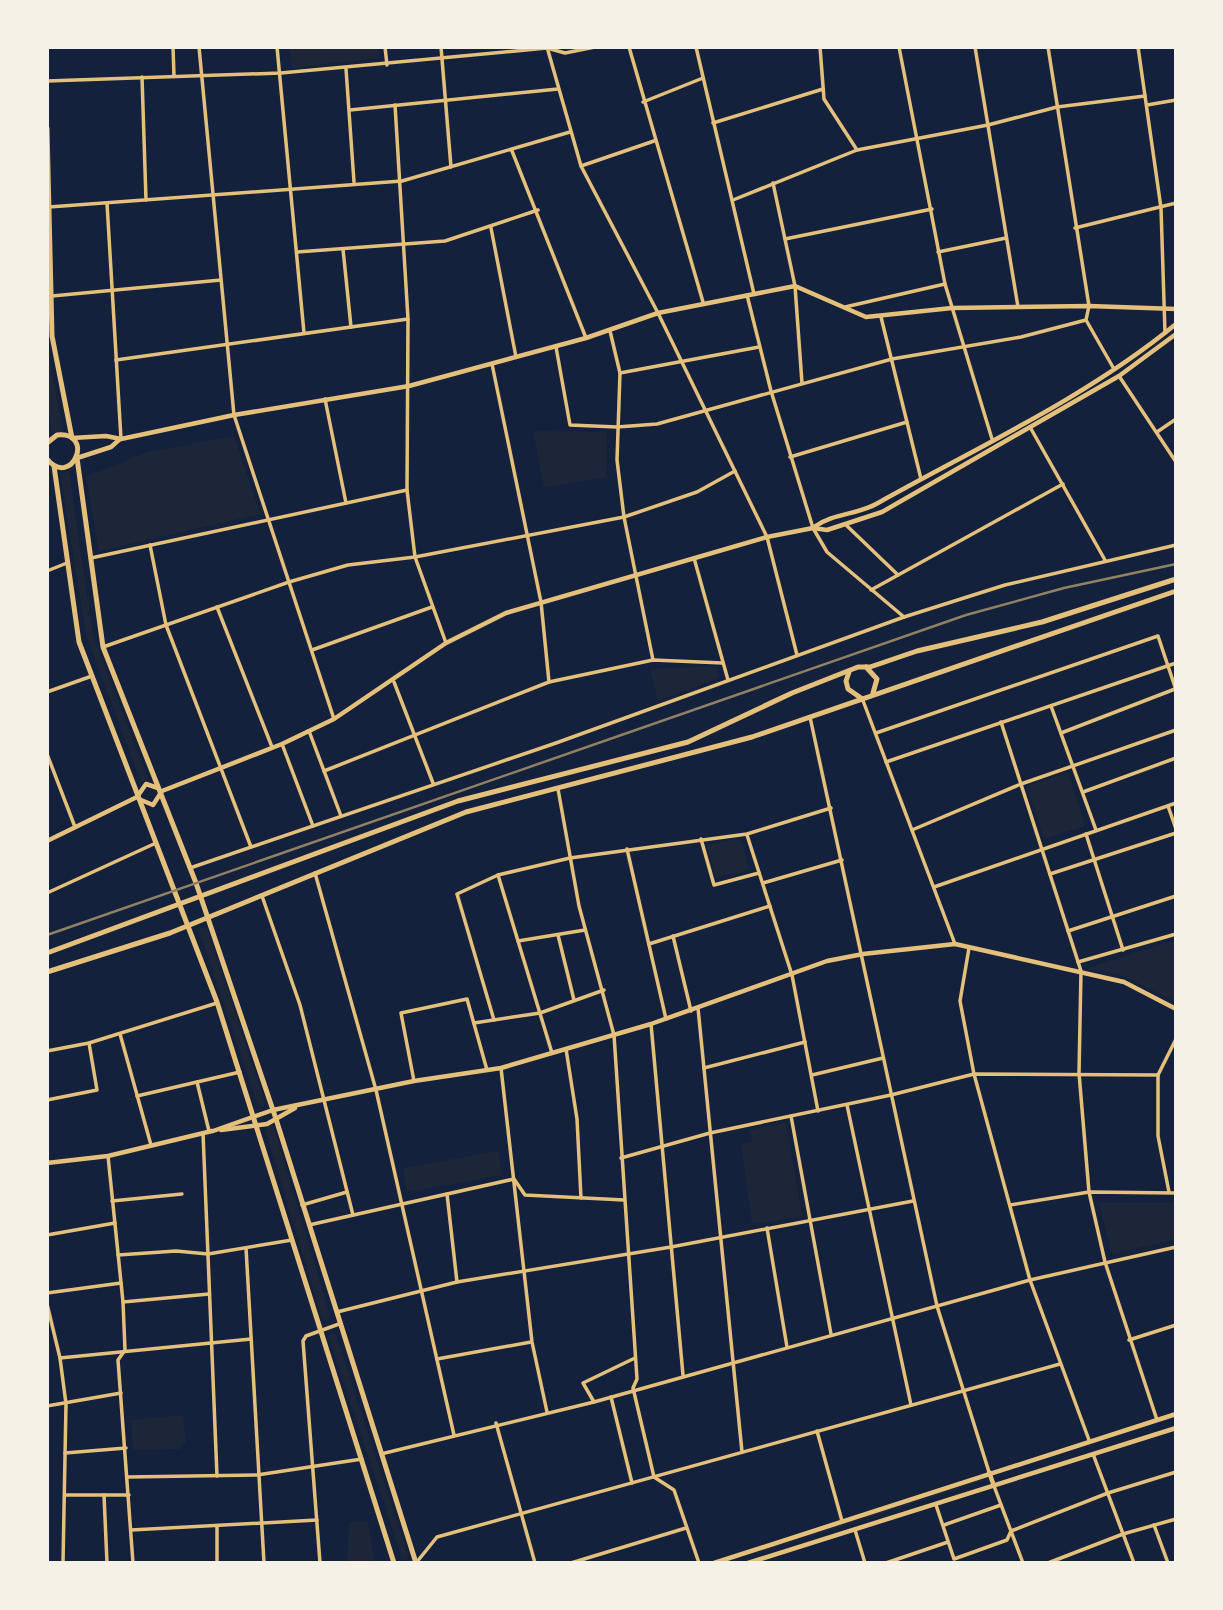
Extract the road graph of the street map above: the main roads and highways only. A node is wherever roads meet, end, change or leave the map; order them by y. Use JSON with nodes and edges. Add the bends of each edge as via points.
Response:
{"nodes":[{"id":1,"x":47,"y":128,"type":"edge"},
{"id":2,"x":48,"y":207,"type":"edge"},
{"id":3,"x":47,"y":433,"type":"edge"},
{"id":4,"x":72,"y":438,"type":"junction"},
{"id":5,"x":48,"y":442,"type":"edge"},
{"id":6,"x":77,"y":458,"type":"junction"},
{"id":7,"x":50,"y":463,"type":"edge"},
{"id":8,"x":1176,"y":579,"type":"edge"},
{"id":9,"x":1176,"y":591,"type":"edge"},
{"id":10,"x":866,"y":667,"type":"junction"},
{"id":11,"x":849,"y":672,"type":"junction"},
{"id":12,"x":871,"y":695,"type":"junction"},
{"id":13,"x":862,"y":698,"type":"junction"},
{"id":14,"x":200,"y":896,"type":"junction"},
{"id":15,"x":180,"y":904,"type":"junction"},
{"id":16,"x":208,"y":918,"type":"junction"},
{"id":17,"x":188,"y":925,"type":"junction"},
{"id":18,"x":47,"y":953,"type":"edge"},
{"id":19,"x":47,"y":972,"type":"edge"},
{"id":20,"x":394,"y":1563,"type":"edge"},
{"id":21,"x":416,"y":1563,"type":"edge"}],
"edges":[{"from":1,"to":2,"type":"main road"},
{"from":2,"to":4,"type":"main road","via":[[52,336]]},
{"from":3,"to":5,"type":"main road"},
{"from":4,"to":5,"type":"main road","via":[[62,434]]},
{"from":4,"to":6,"type":"main road","via":[[78,447]]},
{"from":6,"to":7,"type":"main road","via":[[69,466]]},
{"from":6,"to":14,"type":"main road","via":[[103,647]]},
{"from":7,"to":15,"type":"main road","via":[[79,642]]},
{"from":8,"to":10,"type":"main road","via":[[1042,622]]},
{"from":9,"to":12,"type":"main road"},
{"from":10,"to":11,"type":"main road"},
{"from":10,"to":12,"type":"main road","via":[[877,679]]},
{"from":11,"to":13,"type":"main road","via":[[848,689]]},
{"from":11,"to":14,"type":"main road","via":[[688,742],[458,801]]},
{"from":12,"to":13,"type":"main road"},
{"from":13,"to":16,"type":"main road","via":[[752,737],[466,812]]},
{"from":14,"to":15,"type":"main road"},
{"from":14,"to":16,"type":"main road"},
{"from":15,"to":17,"type":"main road"},
{"from":15,"to":18,"type":"main road"},
{"from":16,"to":17,"type":"main road"},
{"from":16,"to":21,"type":"main road"},
{"from":17,"to":19,"type":"main road"},
{"from":17,"to":20,"type":"main road","via":[[240,1072]]}]}
